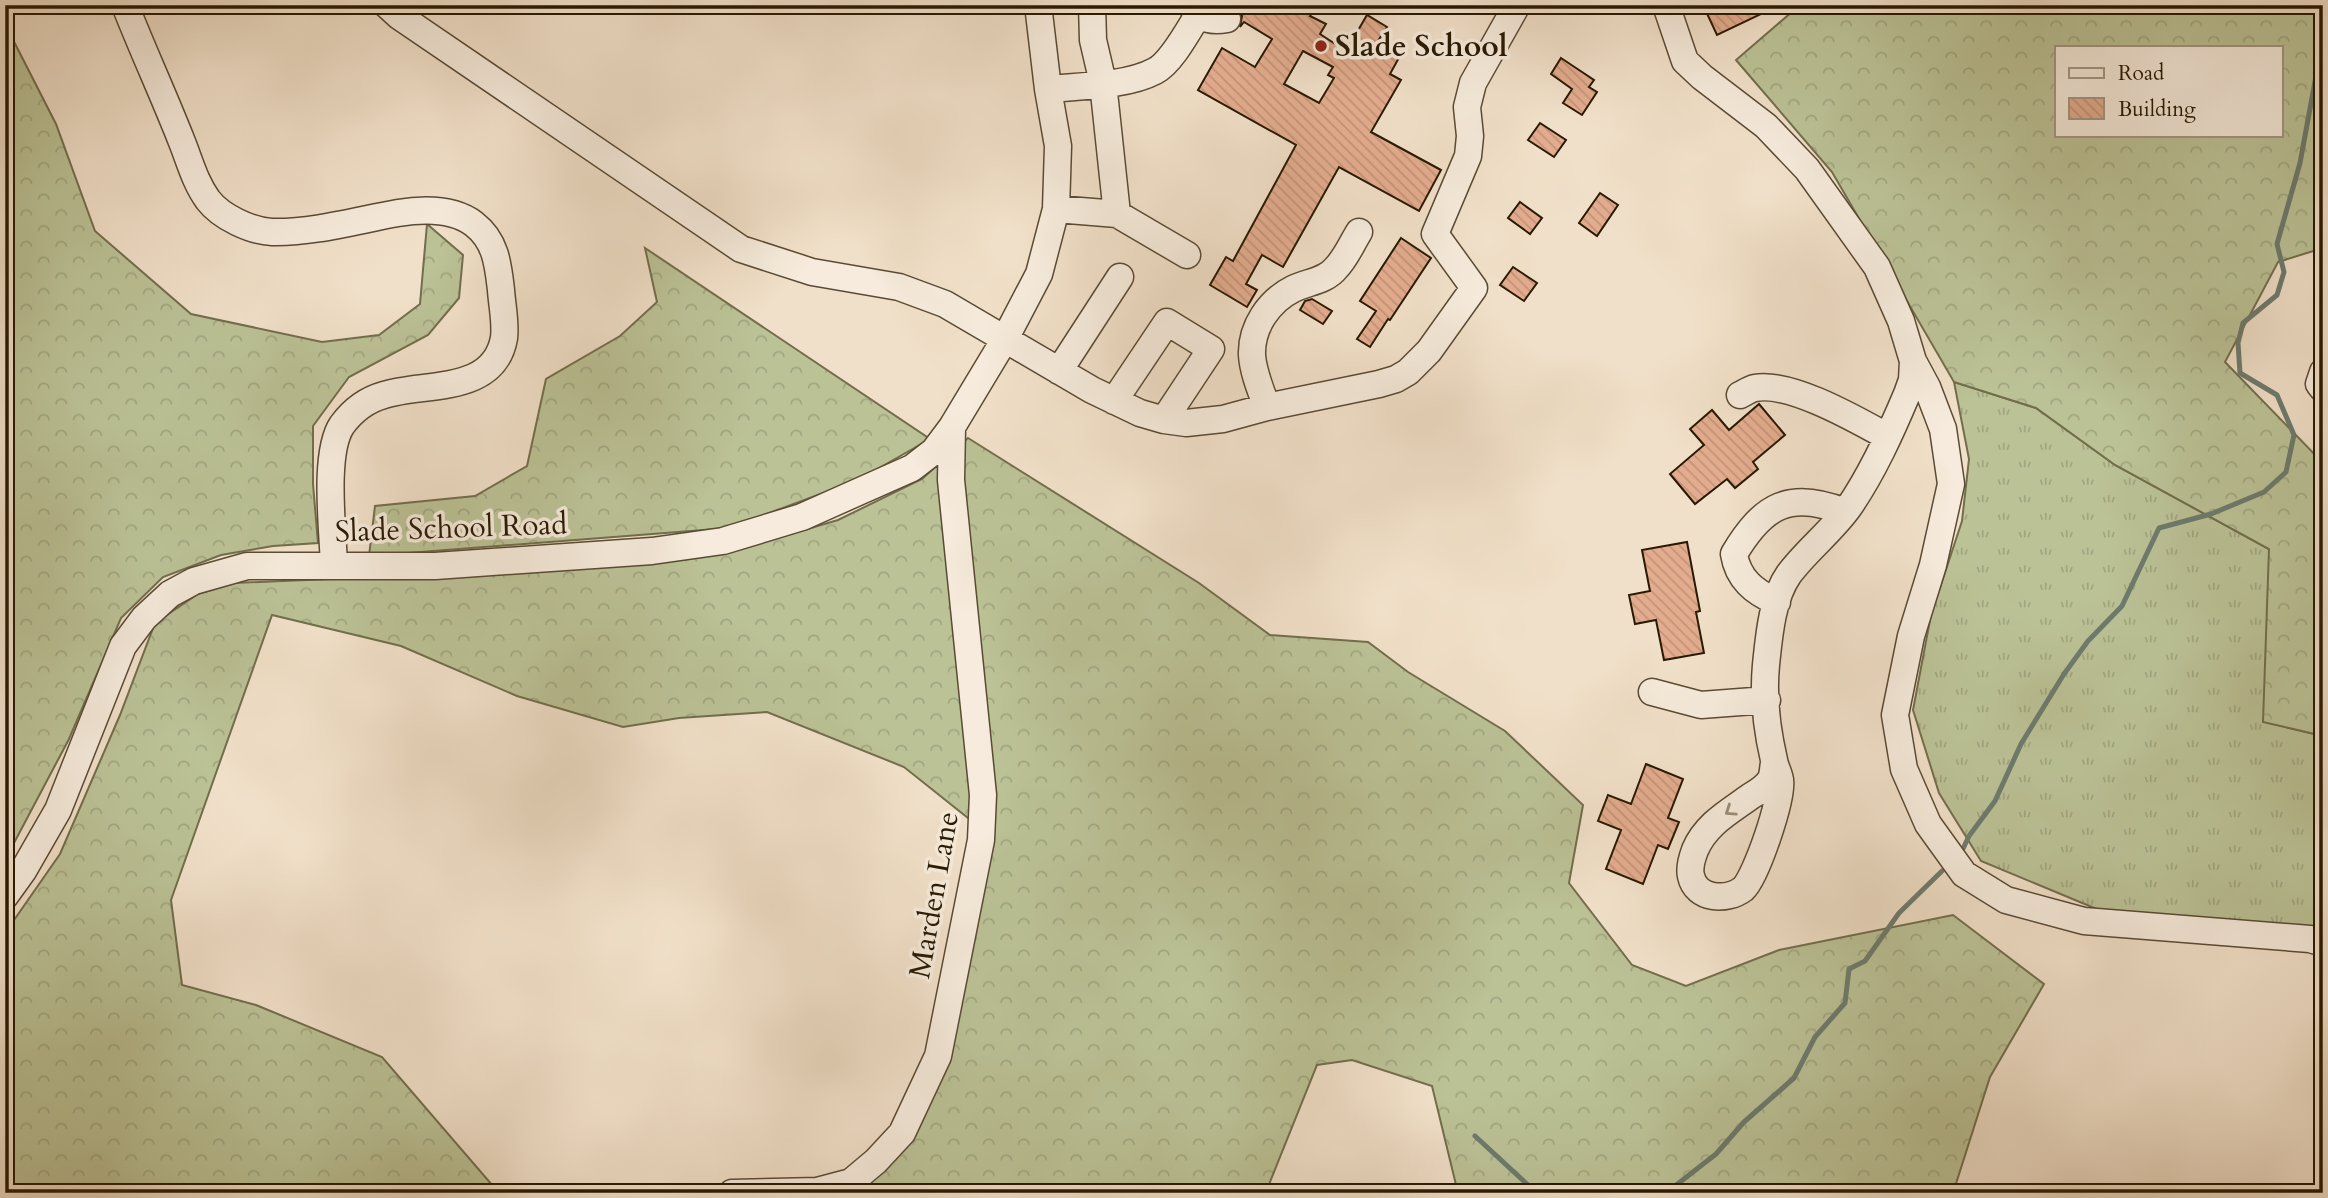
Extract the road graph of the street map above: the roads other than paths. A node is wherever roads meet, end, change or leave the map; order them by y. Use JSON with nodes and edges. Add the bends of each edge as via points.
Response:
{"nodes":[{"id":1,"x":125,"y":5,"type":"edge"},
{"id":2,"x":387,"y":5,"type":"edge"},
{"id":3,"x":1041,"y":5,"type":"edge"},
{"id":4,"x":1092,"y":5,"type":"edge"},
{"id":5,"x":1517,"y":5,"type":"edge"},
{"id":6,"x":1666,"y":5,"type":"edge"},
{"id":7,"x":1194,"y":10,"type":"edge"},
{"id":8,"x":1227,"y":19,"type":"dead end"},
{"id":9,"x":1103,"y":83,"type":"junction"},
{"id":10,"x":1048,"y":89,"type":"junction"},
{"id":11,"x":1056,"y":209,"type":"junction"},
{"id":12,"x":1117,"y":214,"type":"junction"},
{"id":13,"x":1359,"y":232,"type":"dead end"},
{"id":14,"x":1187,"y":255,"type":"dead end"},
{"id":15,"x":1120,"y":277,"type":"dead end"},
{"id":16,"x":1005,"y":339,"type":"junction"},
{"id":17,"x":1913,"y":361,"type":"junction"},
{"id":18,"x":1059,"y":371,"type":"junction"},
{"id":19,"x":2323,"y":372,"type":"edge"},
{"id":20,"x":2323,"y":389,"type":"edge"},
{"id":21,"x":1740,"y":395,"type":"dead end"},
{"id":22,"x":1114,"y":401,"type":"junction"},
{"id":23,"x":1267,"y":407,"type":"junction"},
{"id":24,"x":1164,"y":420,"type":"junction"},
{"id":25,"x":952,"y":427,"type":"junction"},
{"id":26,"x":1888,"y":437,"type":"junction"},
{"id":27,"x":1845,"y":512,"type":"junction"},
{"id":28,"x":334,"y":566,"type":"junction"},
{"id":29,"x":1776,"y":602,"type":"junction"},
{"id":30,"x":1652,"y":692,"type":"dead end"},
{"id":31,"x":1767,"y":700,"type":"junction"},
{"id":32,"x":1774,"y":763,"type":"junction"},
{"id":33,"x":5,"y":896,"type":"edge"},
{"id":34,"x":2323,"y":943,"type":"edge"},
{"id":35,"x":732,"y":1193,"type":"edge"}],
"edges":[{"from":1,"to":28,"type":"street","via":[[193,175],[209,202],[225,215],[270,232],[413,211],[442,211],[473,223],[494,248],[504,337],[492,363],[478,375],[451,385],[367,401],[341,427],[331,460]]},
{"from":2,"to":16,"type":"street","via":[[741,249],[812,272],[899,287],[945,304]]},
{"from":3,"to":10,"type":"street","name":"Slade School Road"},
{"from":4,"to":9,"type":"street","via":[[1093,40]]},
{"from":5,"to":23,"type":"street","via":[[1473,83],[1467,107],[1468,156],[1435,234],[1474,288],[1429,351],[1408,372],[1379,384]]},
{"from":6,"to":17,"type":"street","via":[[1685,61],[1766,126],[1807,169],[1877,267]]},
{"from":7,"to":8,"type":"street","via":[[1215,21]]},
{"from":7,"to":9,"type":"street","via":[[1182,42],[1157,71]]},
{"from":9,"to":10,"type":"street"},
{"from":9,"to":12,"type":"street"},
{"from":10,"to":11,"type":"street","name":"Slade School Road","via":[[1058,146]]},
{"from":11,"to":12,"type":"street"},
{"from":11,"to":16,"type":"street","name":"Slade School Road","via":[[1039,274]]},
{"from":12,"to":14,"type":"street"},
{"from":13,"to":23,"type":"street","via":[[1336,270],[1293,289],[1275,301],[1261,320],[1252,356]]},
{"from":15,"to":18,"type":"street"},
{"from":16,"to":18,"type":"street"},
{"from":16,"to":25,"type":"street","name":"Slade School Road"},
{"from":17,"to":26,"type":"street","via":[[1912,380]]},
{"from":17,"to":34,"type":"street","via":[[1943,429],[1951,484],[1895,715],[1904,769],[1928,824],[1964,874],[2006,900],[2084,922]]},
{"from":18,"to":22,"type":"street"},
{"from":19,"to":20,"type":"street","via":[[2319,384]]},
{"from":21,"to":26,"type":"street","via":[[1754,388],[1780,388]]},
{"from":22,"to":24,"type":"street"},
{"from":22,"to":24,"type":"street","via":[[1167,322],[1211,349]]},
{"from":23,"to":24,"type":"street","via":[[1223,419]]},
{"from":25,"to":28,"type":"street","name":"Slade School Road","via":[[934,451],[912,468],[802,517],[723,541],[652,551],[448,565]]},
{"from":25,"to":35,"type":"street","name":"Marden Lane","via":[[951,480],[983,795],[981,840],[938,1056],[902,1133],[851,1182],[817,1191]]},
{"from":26,"to":27,"type":"street"},
{"from":27,"to":29,"type":"street","via":[[1789,573]]},
{"from":27,"to":29,"type":"street","via":[[1831,506],[1790,503],[1773,509],[1752,526],[1734,554],[1736,567],[1750,587]]},
{"from":28,"to":33,"type":"street","name":"Slade School Road","via":[[247,566],[194,580],[144,618],[123,646],[58,810]]},
{"from":29,"to":31,"type":"street","via":[[1766,667]]},
{"from":30,"to":31,"type":"street","via":[[1701,705]]},
{"from":31,"to":32,"type":"street"},
{"from":32,"to":32,"type":"street","one_way":true,"via":[[1762,789],[1719,818],[1700,840],[1691,877],[1706,894],[1730,897],[1748,883],[1776,810],[1780,781]]}]}
